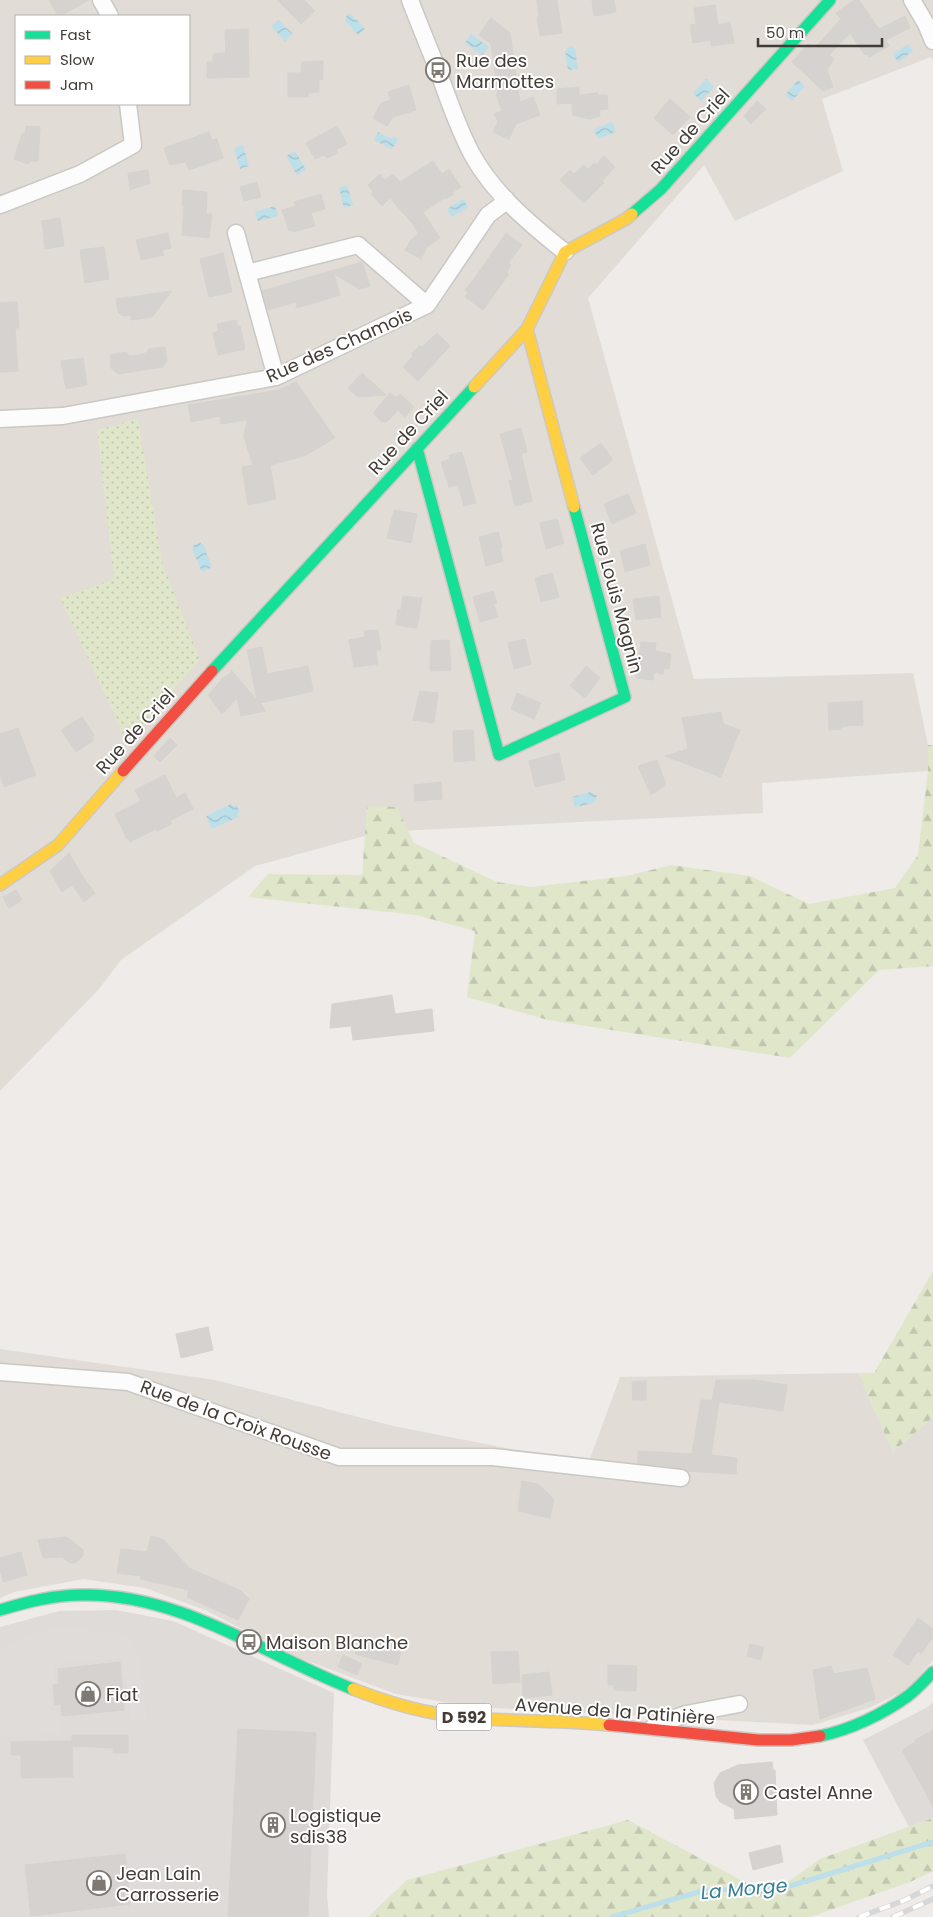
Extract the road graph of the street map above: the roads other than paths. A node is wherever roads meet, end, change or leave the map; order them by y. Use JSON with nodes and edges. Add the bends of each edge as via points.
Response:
{"nodes":[{"id":1,"x":101,"y":0,"type":"edge"},
{"id":2,"x":410,"y":0,"type":"edge"},
{"id":3,"x":830,"y":0,"type":"edge"},
{"id":4,"x":912,"y":0,"type":"edge"},
{"id":5,"x":109,"y":15,"type":"edge"},
{"id":6,"x":933,"y":41,"type":"edge"},
{"id":7,"x":128,"y":105,"type":"edge"},
{"id":8,"x":506,"y":199,"type":"junction"},
{"id":9,"x":0,"y":205,"type":"edge"},
{"id":10,"x":236,"y":233,"type":"dead end"},
{"id":11,"x":565,"y":252,"type":"junction"},
{"id":12,"x":246,"y":273,"type":"junction"},
{"id":13,"x":427,"y":305,"type":"junction"},
{"id":14,"x":527,"y":329,"type":"junction"},
{"id":15,"x":276,"y":377,"type":"junction"},
{"id":16,"x":0,"y":419,"type":"edge"},
{"id":17,"x":417,"y":448,"type":"junction"},
{"id":18,"x":0,"y":885,"type":"edge"},
{"id":19,"x":0,"y":1372,"type":"edge"},
{"id":20,"x":681,"y":1478,"type":"dead end"},
{"id":21,"x":0,"y":1610,"type":"edge"},
{"id":22,"x":933,"y":1674,"type":"edge"},
{"id":23,"x":739,"y":1704,"type":"dead end"},
{"id":24,"x":649,"y":1728,"type":"junction"}],
"edges":[{"from":1,"to":5,"type":"street"},
{"from":2,"to":8,"type":"street","via":[[452,111],[473,156]]},
{"from":3,"to":11,"type":"street","name":"Rue de Criel","via":[[661,188],[626,219]]},
{"from":4,"to":6,"type":"street"},
{"from":7,"to":9,"type":"street","via":[[133,145],[80,174]]},
{"from":8,"to":11,"type":"street"},
{"from":8,"to":13,"type":"street","name":"Rue des Chamois","via":[[488,215]]},
{"from":10,"to":12,"type":"street"},
{"from":11,"to":14,"type":"street","name":"Rue de Criel"},
{"from":12,"to":13,"type":"street","via":[[358,245]]},
{"from":12,"to":15,"type":"street"},
{"from":13,"to":15,"type":"street","name":"Rue des Chamois"},
{"from":14,"to":17,"type":"street","name":"Rue de Criel"},
{"from":14,"to":17,"type":"street","name":"Rue Louis Magnin","via":[[625,697],[499,754]]},
{"from":15,"to":16,"type":"street","name":"Rue des Chamois","via":[[63,416]]},
{"from":17,"to":18,"type":"street","name":"Rue de Criel","via":[[239,640],[58,845]]},
{"from":19,"to":20,"type":"street","name":"Rue de la Croix Rousse","via":[[128,1382],[339,1457],[493,1456]]},
{"from":21,"to":24,"type":"street","name":"Avenue de la Patinière","number":"D 592","via":[[71,1595],[103,1595],[145,1602],[199,1619],[382,1700],[439,1715]]},
{"from":22,"to":24,"type":"street","name":"Avenue de la Patinière","number":"D 592","via":[[908,1696],[879,1713],[824,1735],[795,1740],[752,1741]]},
{"from":23,"to":24,"type":"street","via":[[686,1714]]}]}
